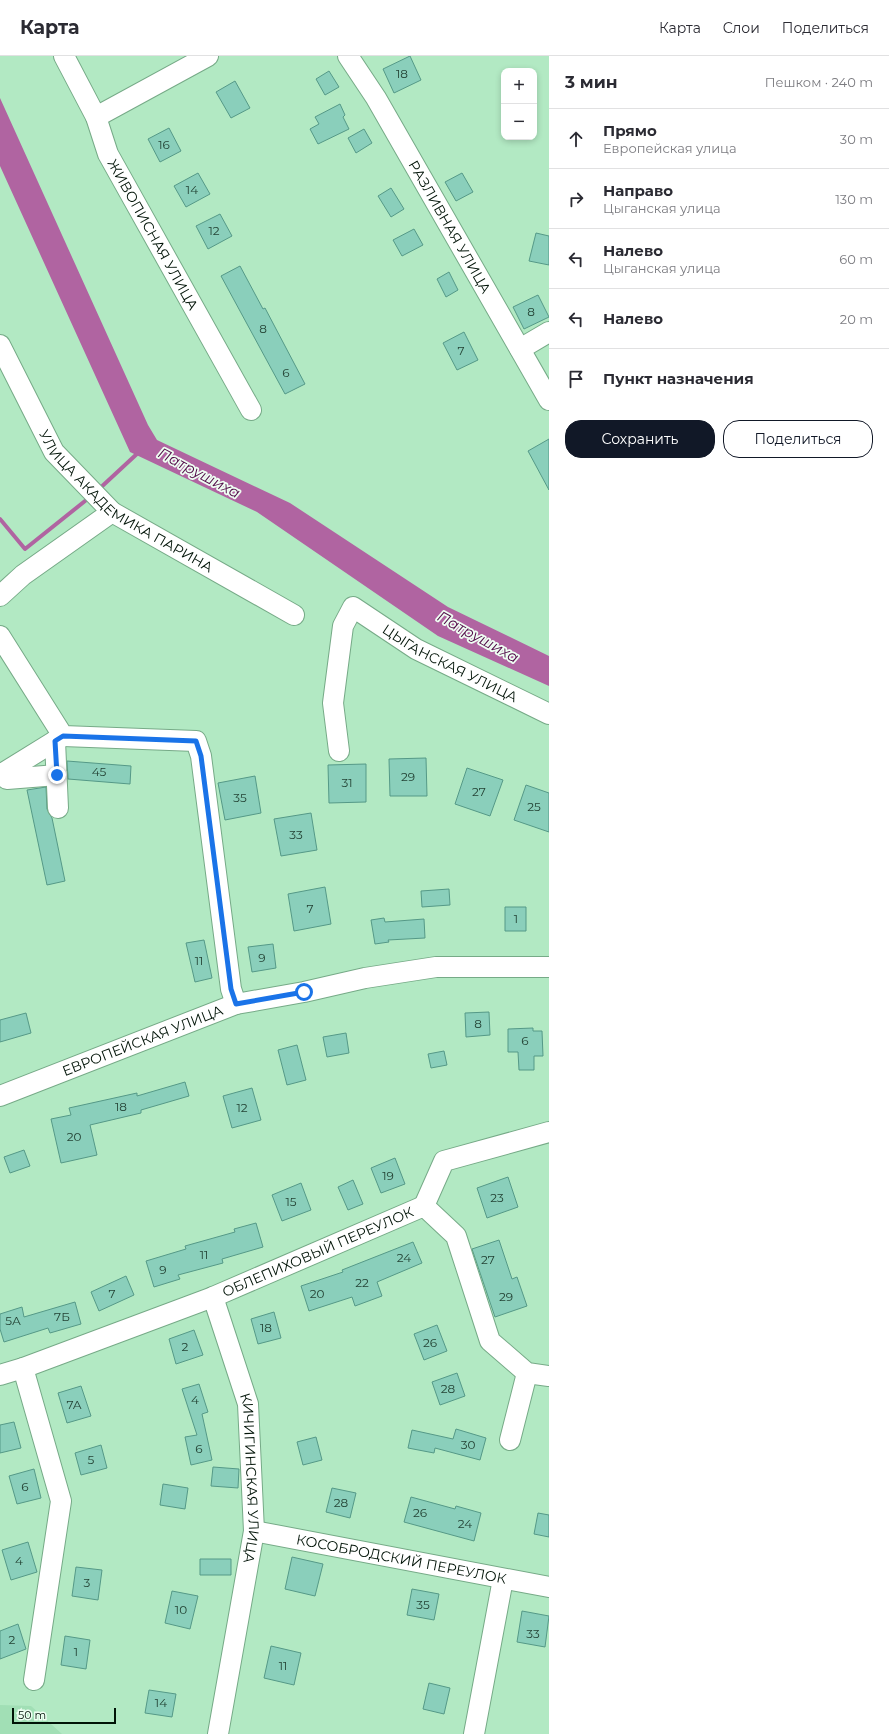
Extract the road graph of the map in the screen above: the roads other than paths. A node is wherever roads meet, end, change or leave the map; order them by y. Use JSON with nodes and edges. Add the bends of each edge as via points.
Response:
{"nodes":[{"id":1,"x":64,"y":56,"type":"edge"},
{"id":2,"x":208,"y":56,"type":"edge"},
{"id":3,"x":348,"y":56,"type":"edge"},
{"id":4,"x":96,"y":117,"type":"junction"},
{"id":5,"x":549,"y":332,"type":"edge"},
{"id":6,"x":0,"y":345,"type":"edge"},
{"id":7,"x":520,"y":349,"type":"junction"},
{"id":8,"x":549,"y":400,"type":"edge"},
{"id":9,"x":251,"y":410,"type":"dead end"},
{"id":10,"x":112,"y":512,"type":"junction"},
{"id":11,"x":0,"y":596,"type":"edge"},
{"id":12,"x":294,"y":615,"type":"dead end"},
{"id":13,"x":0,"y":636,"type":"edge"},
{"id":14,"x":549,"y":714,"type":"edge"},
{"id":15,"x":59,"y":739,"type":"junction"},
{"id":16,"x":339,"y":751,"type":"dead end"},
{"id":17,"x":1,"y":774,"type":"edge"},
{"id":18,"x":57,"y":775,"type":"junction"},
{"id":19,"x":58,"y":808,"type":"dead end"},
{"id":20,"x":549,"y":966,"type":"edge"},
{"id":21,"x":236,"y":1004,"type":"junction"},
{"id":22,"x":0,"y":1096,"type":"edge"},
{"id":23,"x":549,"y":1132,"type":"edge"},
{"id":24,"x":424,"y":1206,"type":"junction"},
{"id":25,"x":213,"y":1297,"type":"junction"},
{"id":26,"x":23,"y":1368,"type":"junction"},
{"id":27,"x":527,"y":1373,"type":"junction"},
{"id":28,"x":0,"y":1374,"type":"edge"},
{"id":29,"x":549,"y":1376,"type":"edge"},
{"id":30,"x":510,"y":1440,"type":"dead end"},
{"id":31,"x":254,"y":1531,"type":"junction"},
{"id":32,"x":503,"y":1579,"type":"junction"},
{"id":33,"x":549,"y":1587,"type":"edge"},
{"id":34,"x":34,"y":1680,"type":"dead end"},
{"id":35,"x":218,"y":1734,"type":"edge"},
{"id":36,"x":474,"y":1734,"type":"edge"}],
"edges":[{"from":1,"to":4,"type":"street","name":"ЖИВОПИСНАЯ УЛИЦА"},
{"from":2,"to":4,"type":"street"},
{"from":3,"to":7,"type":"street","name":"РАЗЛИВНАЯ УЛИЦА","via":[[376,98]]},
{"from":4,"to":9,"type":"street","name":"ЖИВОПИСНАЯ УЛИЦА","via":[[108,154]]},
{"from":5,"to":7,"type":"street"},
{"from":6,"to":10,"type":"street","name":"УЛИЦА АКАДЕМИКА ПАРИНА","via":[[54,452]]},
{"from":7,"to":8,"type":"street","name":"РАЗЛИВНАЯ УЛИЦА"},
{"from":10,"to":11,"type":"street","via":[[23,576]]},
{"from":10,"to":12,"type":"street","name":"УЛИЦА АКАДЕМИКА ПАРИНА"},
{"from":13,"to":15,"type":"street"},
{"from":14,"to":16,"type":"street","name":"ЦЫГАНСКАЯ УЛИЦА","via":[[416,649],[353,608],[344,626],[333,703]]},
{"from":15,"to":17,"type":"street"},
{"from":15,"to":18,"type":"street"},
{"from":15,"to":21,"type":"street","via":[[196,741],[201,756],[231,989]]},
{"from":17,"to":18,"type":"street","via":[[7,779]]},
{"from":18,"to":19,"type":"street"},
{"from":20,"to":21,"type":"street","name":"ЕВРОПЕЙСКАЯ УЛИЦА","via":[[436,967],[365,978]]},
{"from":21,"to":22,"type":"street","name":"ЕВРОПЕЙСКАЯ УЛИЦА"},
{"from":23,"to":24,"type":"street","via":[[444,1161]]},
{"from":24,"to":25,"type":"street","name":"ОБЛЕПИХОВЫЙ ПЕРЕУЛОК"},
{"from":24,"to":27,"type":"street","name":"ОБЛЕПИХОВЫЙ ПЕРЕУЛОК","via":[[456,1236],[490,1341]]},
{"from":25,"to":26,"type":"street","name":"ОБЛЕПИХОВЫЙ ПЕРЕУЛОК"},
{"from":25,"to":31,"type":"street","name":"КИЧИГИНСКАЯ УЛИЦА","via":[[248,1404]]},
{"from":26,"to":28,"type":"street","name":"ОБЛЕПИХОВЫЙ ПЕРЕУЛОК"},
{"from":26,"to":34,"type":"street","via":[[61,1501]]},
{"from":27,"to":29,"type":"street"},
{"from":27,"to":30,"type":"street"},
{"from":31,"to":32,"type":"street","name":"КОСОБРОДСКИЙ ПЕРЕУЛОК"},
{"from":31,"to":35,"type":"street","name":"КИЧИГИНСКАЯ УЛИЦА"},
{"from":32,"to":33,"type":"street","name":"КОСОБРОДСКИЙ ПЕРЕУЛОК"},
{"from":32,"to":36,"type":"street"}]}
